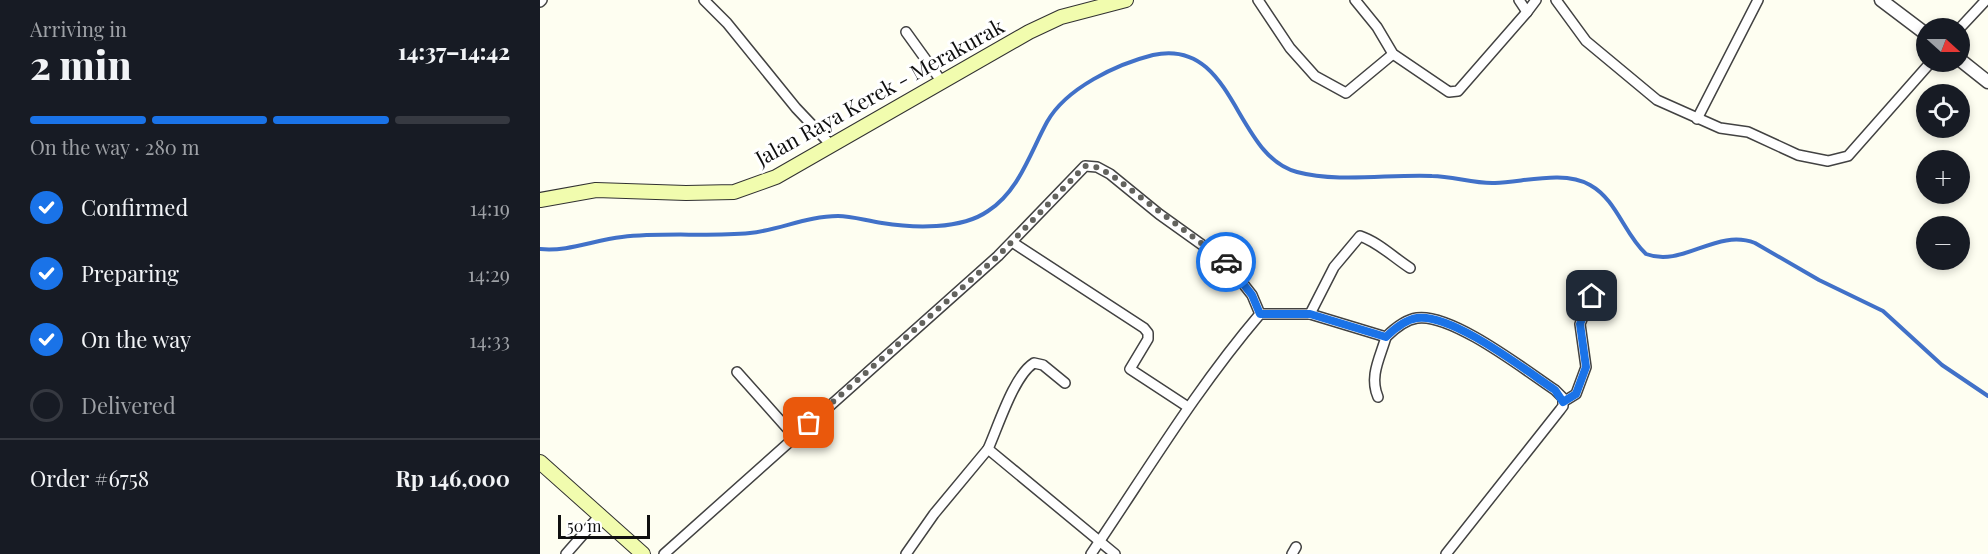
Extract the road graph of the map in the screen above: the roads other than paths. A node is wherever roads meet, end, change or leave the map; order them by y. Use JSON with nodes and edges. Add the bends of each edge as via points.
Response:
{"nodes":[{"id":1,"x":704,"y":0,"type":"edge"},
{"id":2,"x":1126,"y":0,"type":"edge"},
{"id":3,"x":1258,"y":0,"type":"edge"},
{"id":4,"x":1355,"y":0,"type":"edge"},
{"id":5,"x":1519,"y":0,"type":"edge"},
{"id":6,"x":1536,"y":0,"type":"edge"},
{"id":7,"x":1556,"y":0,"type":"edge"},
{"id":8,"x":1758,"y":0,"type":"edge"},
{"id":9,"x":1881,"y":0,"type":"edge"},
{"id":10,"x":1986,"y":0,"type":"edge"},
{"id":11,"x":1527,"y":12,"type":"junction"},
{"id":12,"x":1969,"y":18,"type":"edge"},
{"id":13,"x":1916,"y":26,"type":"edge"},
{"id":14,"x":906,"y":32,"type":"dead end"},
{"id":15,"x":1393,"y":54,"type":"junction"},
{"id":16,"x":1970,"y":68,"type":"edge"},
{"id":17,"x":1922,"y":72,"type":"edge"},
{"id":18,"x":936,"y":73,"type":"junction"},
{"id":19,"x":1988,"y":82,"type":"edge"},
{"id":20,"x":1697,"y":119,"type":"junction"},
{"id":21,"x":828,"y":140,"type":"junction"},
{"id":22,"x":540,"y":200,"type":"edge"},
{"id":23,"x":1012,"y":242,"type":"junction"},
{"id":24,"x":1410,"y":268,"type":"dead end"},
{"id":25,"x":1592,"y":296,"type":"dead end"},
{"id":26,"x":1260,"y":314,"type":"junction"},
{"id":27,"x":1310,"y":314,"type":"junction"},
{"id":28,"x":1386,"y":337,"type":"junction"},
{"id":29,"x":737,"y":372,"type":"dead end"},
{"id":30,"x":1065,"y":383,"type":"dead end"},
{"id":31,"x":1378,"y":397,"type":"dead end"},
{"id":32,"x":1563,"y":402,"type":"junction"},
{"id":33,"x":1188,"y":407,"type":"junction"},
{"id":34,"x":794,"y":436,"type":"junction"},
{"id":35,"x":988,"y":449,"type":"junction"},
{"id":36,"x":540,"y":462,"type":"edge"},
{"id":37,"x":601,"y":514,"type":"junction"},
{"id":38,"x":1099,"y":542,"type":"junction"},
{"id":39,"x":566,"y":554,"type":"edge"},
{"id":40,"x":643,"y":554,"type":"edge"},
{"id":41,"x":664,"y":554,"type":"edge"},
{"id":42,"x":906,"y":554,"type":"edge"},
{"id":43,"x":1091,"y":554,"type":"edge"},
{"id":44,"x":1115,"y":554,"type":"edge"},
{"id":45,"x":1446,"y":554,"type":"edge"}],
"edges":[{"from":1,"to":21,"type":"street"},
{"from":2,"to":18,"type":"main road","name":"Jalan Raya Kerek - Merakurak","via":[[1061,17]]},
{"from":3,"to":15,"type":"street","via":[[1290,48],[1315,76],[1346,93]]},
{"from":4,"to":15,"type":"street"},
{"from":5,"to":11,"type":"street"},
{"from":6,"to":11,"type":"street"},
{"from":7,"to":20,"type":"street","via":[[1586,41],[1638,86]]},
{"from":8,"to":20,"type":"street"},
{"from":9,"to":13,"type":"street"},
{"from":10,"to":12,"type":"street"},
{"from":11,"to":15,"type":"street","via":[[1458,91],[1449,92]]},
{"from":14,"to":18,"type":"street"},
{"from":16,"to":19,"type":"street"},
{"from":17,"to":20,"type":"street","via":[[1848,156],[1828,161],[1798,155],[1748,132],[1719,128]]},
{"from":18,"to":21,"type":"main road","name":"Jalan Raya Kerek - Merakurak"},
{"from":21,"to":22,"type":"main road","name":"Jalan Raya Kerek - Merakurak","via":[[776,177],[734,192],[596,190]]},
{"from":23,"to":26,"type":"street","via":[[1081,169],[1096,167],[1226,262],[1252,295]]},
{"from":23,"to":33,"type":"street","via":[[1144,328],[1148,339],[1130,369]]},
{"from":23,"to":34,"type":"street"},
{"from":24,"to":27,"type":"street","via":[[1373,240],[1360,236],[1334,267]]},
{"from":25,"to":32,"type":"street","via":[[1580,324],[1586,367],[1576,394]]},
{"from":26,"to":27,"type":"street"},
{"from":26,"to":33,"type":"street"},
{"from":27,"to":28,"type":"street"},
{"from":28,"to":31,"type":"street","via":[[1373,376]]},
{"from":28,"to":32,"type":"street","via":[[1397,326],[1416,318],[1437,319],[1471,335],[1545,383]]},
{"from":29,"to":34,"type":"street"},
{"from":30,"to":35,"type":"street","via":[[1042,365],[1029,365]]},
{"from":32,"to":45,"type":"street"},
{"from":33,"to":38,"type":"street"},
{"from":34,"to":41,"type":"street"},
{"from":35,"to":38,"type":"street"},
{"from":35,"to":42,"type":"street"},
{"from":36,"to":37,"type":"main road"},
{"from":37,"to":39,"type":"street"},
{"from":37,"to":40,"type":"main road"},
{"from":38,"to":43,"type":"street"},
{"from":38,"to":44,"type":"street"}]}
